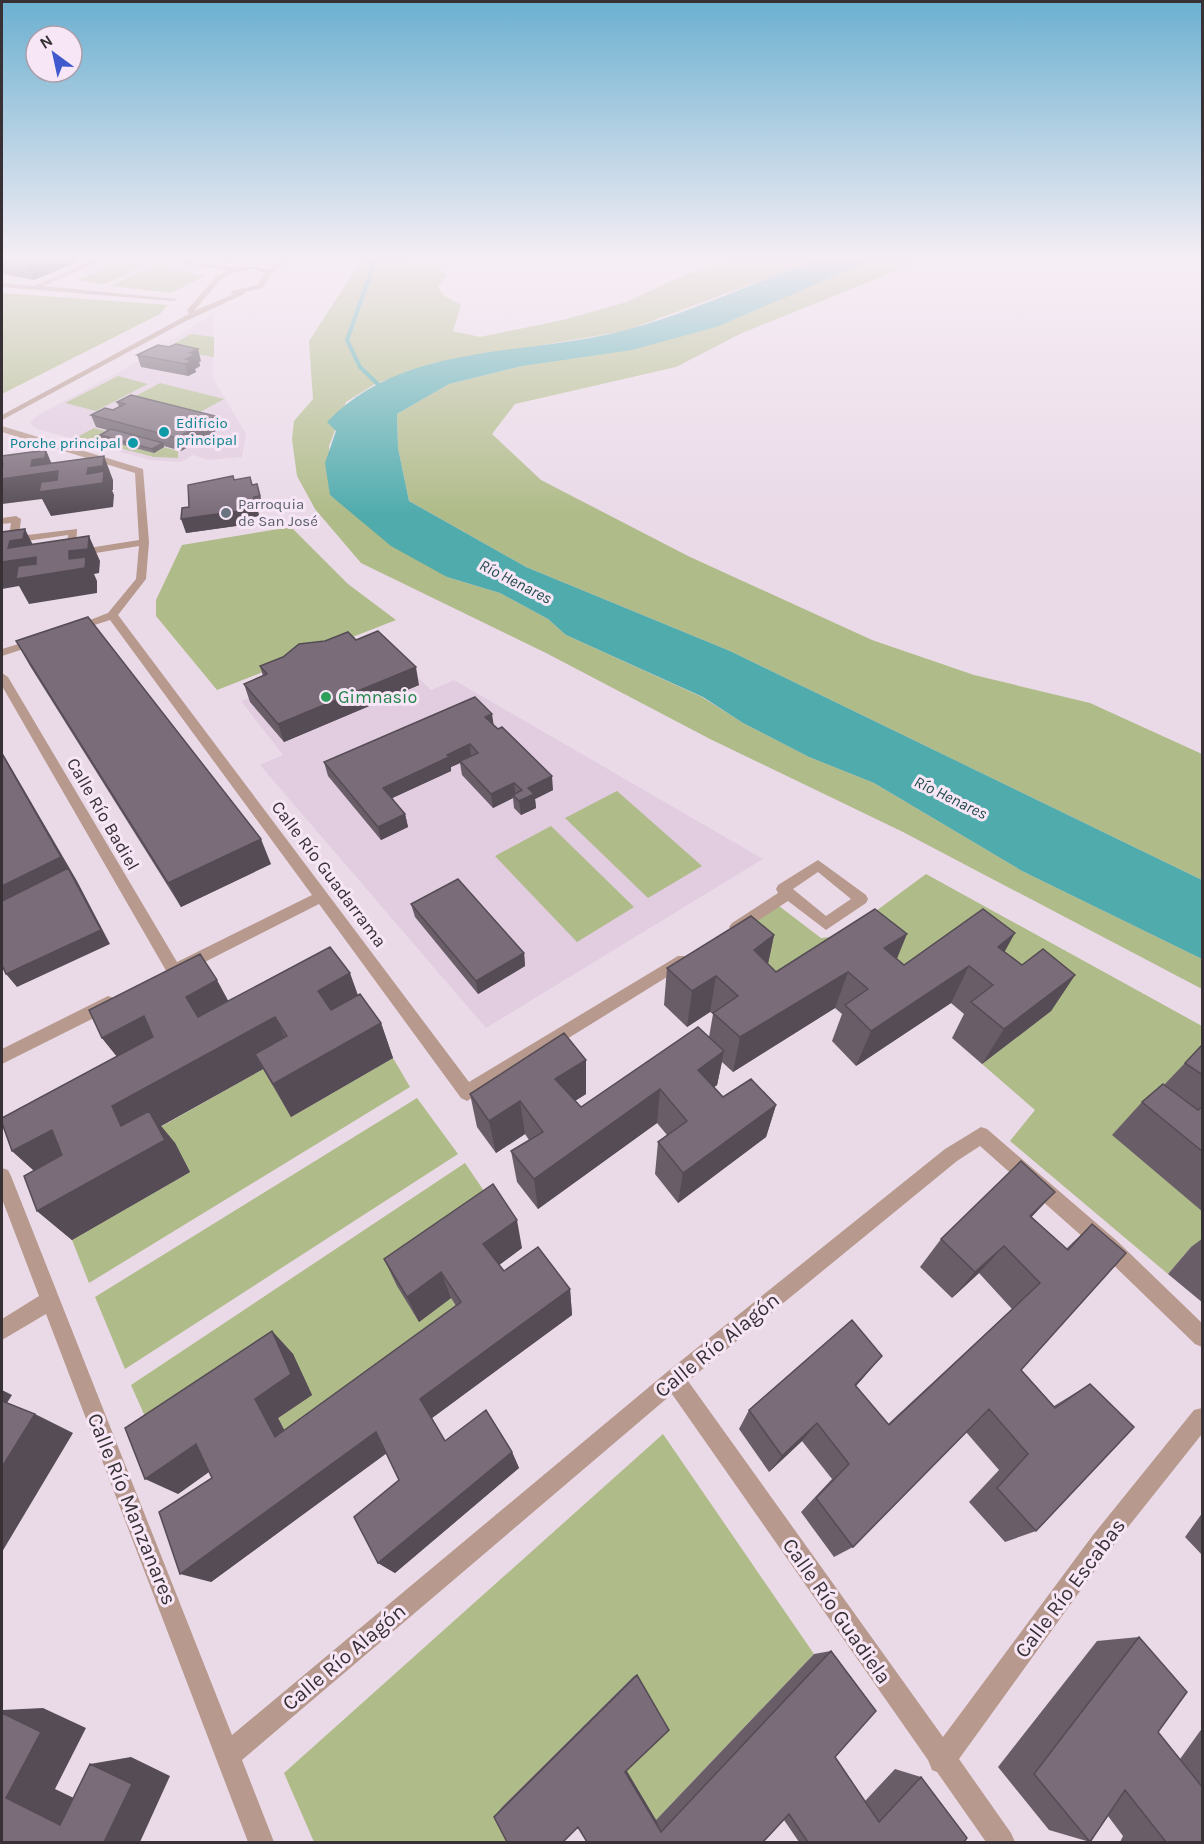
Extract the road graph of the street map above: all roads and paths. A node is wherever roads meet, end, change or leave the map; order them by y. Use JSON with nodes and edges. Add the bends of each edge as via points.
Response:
{"nodes":[{"id":1,"x":137,"y":344,"type":"edge"},
{"id":2,"x":2,"y":418,"type":"edge"},
{"id":3,"x":2,"y":429,"type":"edge"},
{"id":4,"x":2,"y":521,"type":"edge"},
{"id":5,"x":144,"y":542,"type":"junction"},
{"id":6,"x":112,"y":615,"type":"junction"},
{"id":7,"x":2,"y":653,"type":"edge"},
{"id":8,"x":2,"y":677,"type":"edge"},
{"id":9,"x":788,"y":894,"type":"junction"},
{"id":10,"x":322,"y":896,"type":"junction"},
{"id":11,"x":724,"y":934,"type":"edge"},
{"id":12,"x":694,"y":953,"type":"edge"},
{"id":13,"x":121,"y":997,"type":"edge"},
{"id":14,"x":2,"y":1057,"type":"edge"},
{"id":15,"x":2,"y":1176,"type":"edge"},
{"id":16,"x":50,"y":1301,"type":"junction"},
{"id":17,"x":2,"y":1330,"type":"edge"},
{"id":18,"x":1203,"y":1337,"type":"edge"},
{"id":19,"x":674,"y":1379,"type":"junction"},
{"id":20,"x":1203,"y":1418,"type":"edge"},
{"id":21,"x":228,"y":1755,"type":"junction"},
{"id":22,"x":941,"y":1761,"type":"junction"},
{"id":23,"x":261,"y":1842,"type":"edge"},
{"id":24,"x":1002,"y":1842,"type":"edge"}],
"edges":[{"from":1,"to":2,"type":"street"},
{"from":3,"to":5,"type":"street","via":[[140,471]]},
{"from":4,"to":5,"type":"street","via":[[16,519],[13,540],[73,531],[71,554]]},
{"from":5,"to":6,"type":"street","via":[[141,579]]},
{"from":6,"to":7,"type":"street"},
{"from":6,"to":10,"type":"street","name":"Calle Río Guadarrama"},
{"from":8,"to":10,"type":"street","name":"Calle Río Badiel","via":[[169,973]]},
{"from":9,"to":9,"type":"street","via":[[826,924],[861,898],[818,865],[783,890]]},
{"from":9,"to":11,"type":"street"},
{"from":10,"to":12,"type":"street","name":"Calle Río Guadarrama","via":[[467,1093]]},
{"from":13,"to":14,"type":"street"},
{"from":15,"to":16,"type":"street","name":"Calle Río Manzanares"},
{"from":16,"to":17,"type":"street"},
{"from":16,"to":21,"type":"street","name":"Calle Río Manzanares"},
{"from":18,"to":19,"type":"street","name":"Calle Río Alagón","via":[[981,1135],[942,1162]]},
{"from":19,"to":21,"type":"street","name":"Calle Río Alagón"},
{"from":19,"to":22,"type":"street","name":"Calle Río Guadiela"},
{"from":20,"to":22,"type":"street","name":"Calle Río Escabas","via":[[1101,1543]]},
{"from":21,"to":23,"type":"street","name":"Calle Río Manzanares"},
{"from":22,"to":24,"type":"street","name":"Calle Río Guadiela"}]}
